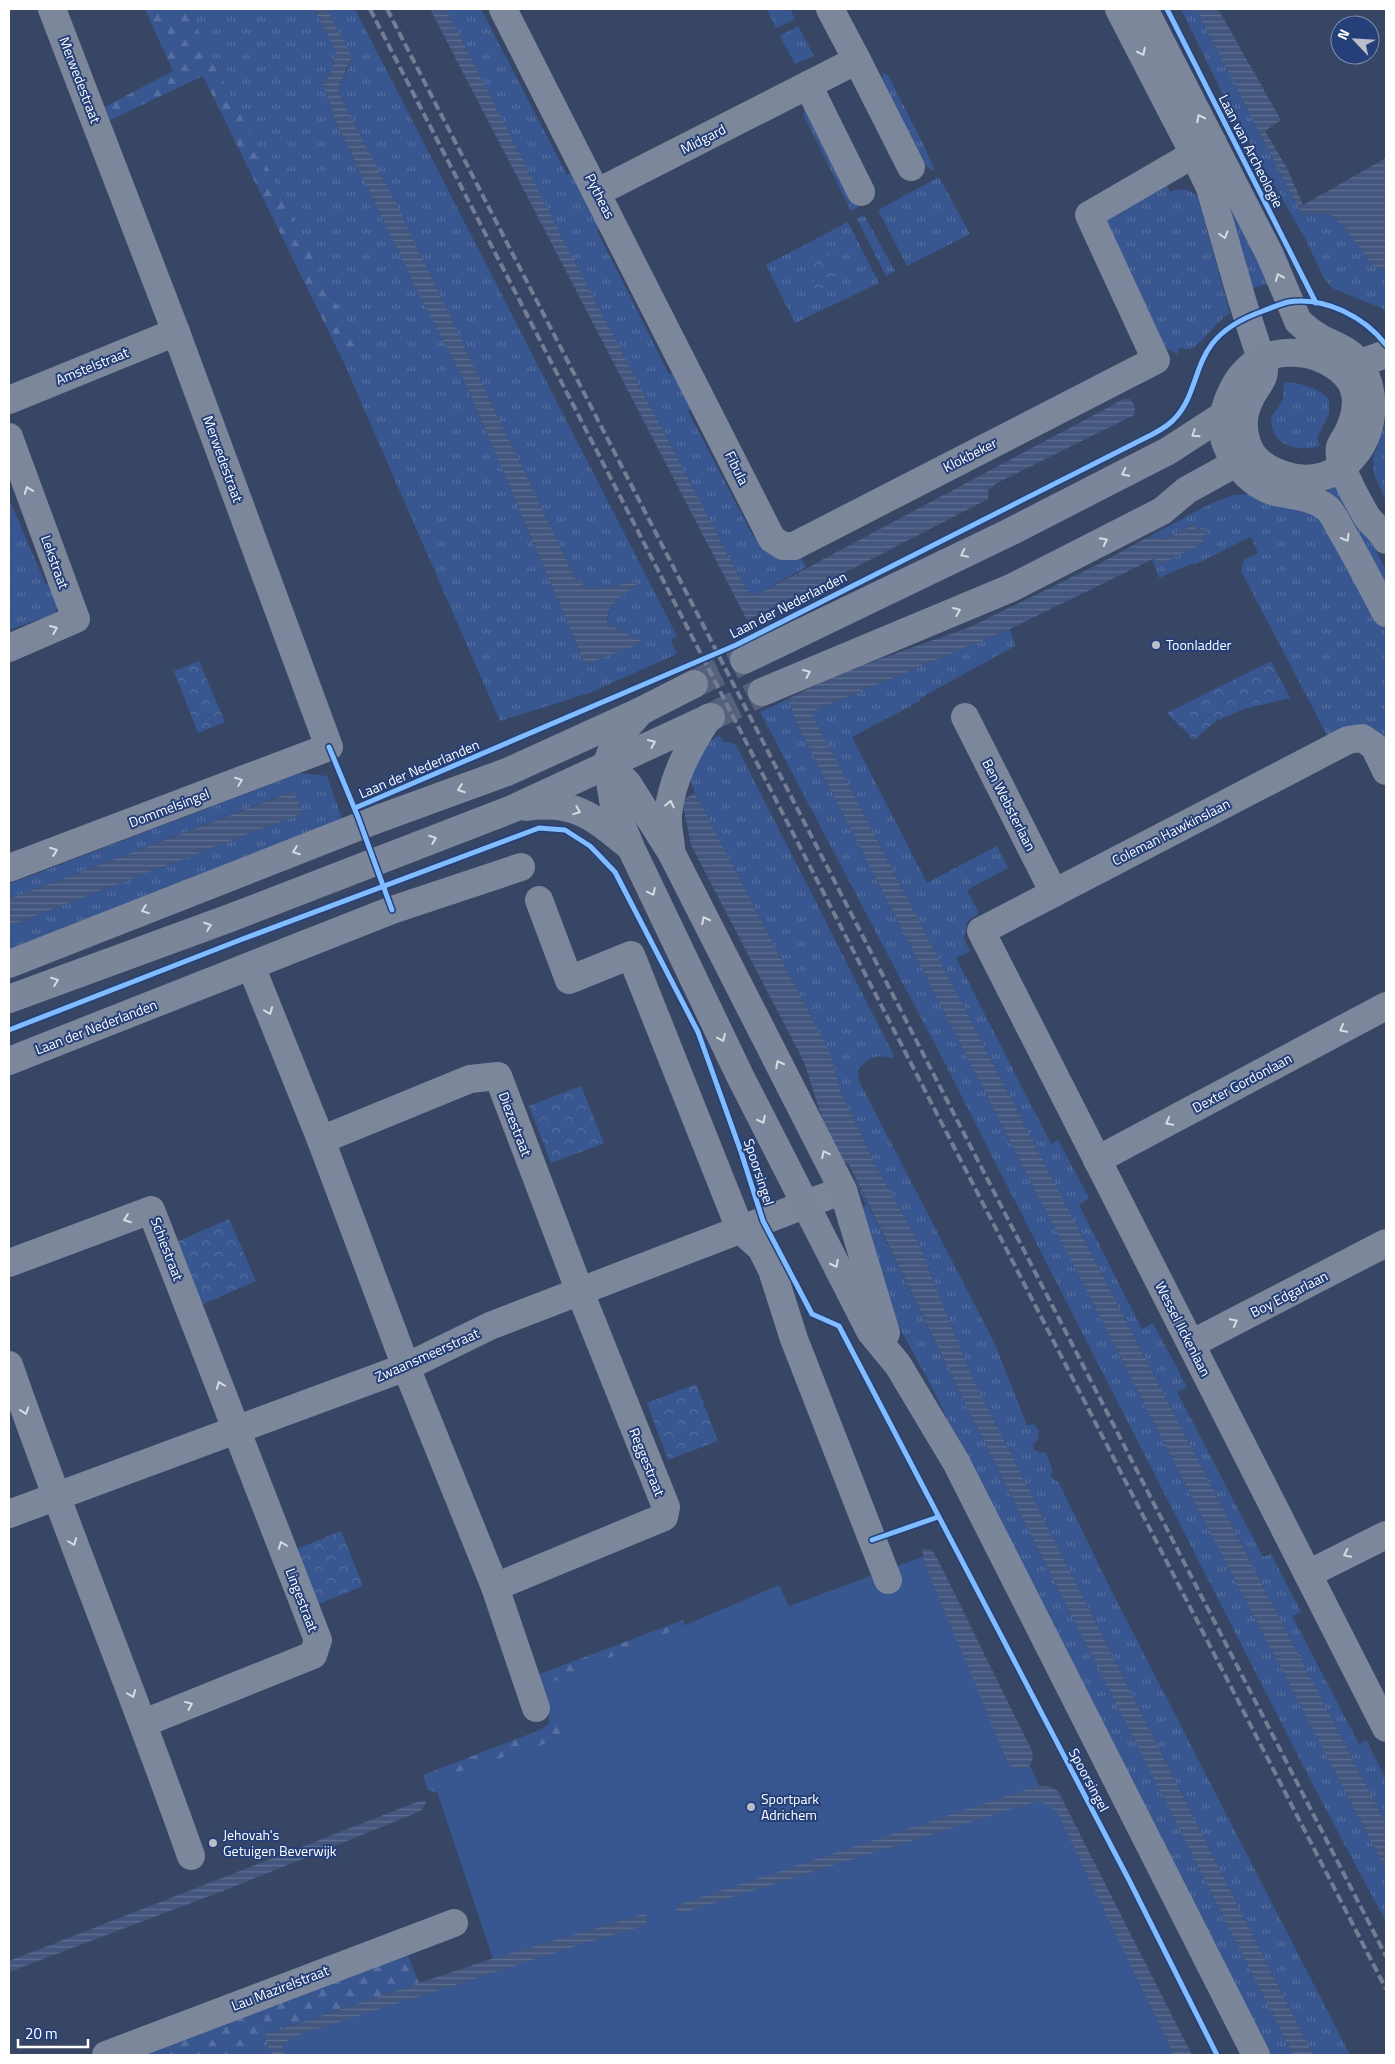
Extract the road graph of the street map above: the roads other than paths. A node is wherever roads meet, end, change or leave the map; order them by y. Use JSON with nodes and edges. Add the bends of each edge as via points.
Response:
{"nodes":[{"id":1,"x":52,"y":9,"type":"edge"},
{"id":2,"x":503,"y":9,"type":"edge"},
{"id":3,"x":830,"y":9,"type":"edge"},
{"id":4,"x":1120,"y":9,"type":"edge"},
{"id":5,"x":1144,"y":9,"type":"edge"},
{"id":6,"x":857,"y":60,"type":"junction"},
{"id":7,"x":808,"y":86,"type":"junction"},
{"id":8,"x":1204,"y":148,"type":"junction"},
{"id":9,"x":911,"y":166,"type":"dead end"},
{"id":10,"x":598,"y":192,"type":"junction"},
{"id":11,"x":861,"y":192,"type":"dead end"},
{"id":12,"x":1298,"y":321,"type":"joint"},
{"id":13,"x":176,"y":332,"type":"junction"},
{"id":14,"x":1386,"y":354,"type":"edge"},
{"id":15,"x":1261,"y":359,"type":"junction"},
{"id":16,"x":1350,"y":366,"type":"junction"},
{"id":17,"x":695,"y":384,"type":"joint"},
{"id":18,"x":1381,"y":396,"type":"edge"},
{"id":19,"x":9,"y":400,"type":"edge"},
{"id":20,"x":1222,"y":416,"type":"junction"},
{"id":21,"x":9,"y":437,"type":"edge"},
{"id":22,"x":1350,"y":462,"type":"junction"},
{"id":23,"x":1247,"y":466,"type":"junction"},
{"id":24,"x":1385,"y":538,"type":"edge"},
{"id":25,"x":783,"y":546,"type":"joint"},
{"id":26,"x":1386,"y":613,"type":"edge"},
{"id":27,"x":9,"y":648,"type":"edge"},
{"id":28,"x":744,"y":660,"type":"tunnel mouth"},
{"id":29,"x":694,"y":684,"type":"tunnel mouth"},
{"id":30,"x":762,"y":692,"type":"tunnel mouth"},
{"id":31,"x":641,"y":711,"type":"junction"},
{"id":32,"x":965,"y":717,"type":"dead end"},
{"id":33,"x":329,"y":747,"type":"joint"},
{"id":34,"x":607,"y":763,"type":"junction"},
{"id":35,"x":506,"y":772,"type":"junction"},
{"id":36,"x":1386,"y":772,"type":"edge"},
{"id":37,"x":512,"y":808,"type":"junction"},
{"id":38,"x":631,"y":848,"type":"junction"},
{"id":39,"x":671,"y":852,"type":"junction"},
{"id":40,"x":521,"y":867,"type":"dead end"},
{"id":41,"x":9,"y":868,"type":"edge"},
{"id":42,"x":1054,"y":893,"type":"junction"},
{"id":43,"x":539,"y":900,"type":"dead end"},
{"id":44,"x":980,"y":931,"type":"joint"},
{"id":45,"x":9,"y":964,"type":"edge"},
{"id":46,"x":251,"y":966,"type":"junction"},
{"id":47,"x":9,"y":999,"type":"edge"},
{"id":48,"x":1386,"y":1006,"type":"edge"},
{"id":49,"x":9,"y":1061,"type":"edge"},
{"id":50,"x":321,"y":1140,"type":"junction"},
{"id":51,"x":1097,"y":1160,"type":"junction"},
{"id":52,"x":842,"y":1190,"type":"junction"},
{"id":53,"x":805,"y":1205,"type":"junction"},
{"id":54,"x":740,"y":1229,"type":"junction"},
{"id":55,"x":1386,"y":1243,"type":"edge"},
{"id":56,"x":9,"y":1263,"type":"edge"},
{"id":57,"x":580,"y":1292,"type":"junction"},
{"id":58,"x":1191,"y":1344,"type":"junction"},
{"id":59,"x":9,"y":1365,"type":"edge"},
{"id":60,"x":898,"y":1365,"type":"junction"},
{"id":61,"x":406,"y":1368,"type":"junction"},
{"id":62,"x":238,"y":1431,"type":"junction"},
{"id":63,"x":55,"y":1497,"type":"junction"},
{"id":64,"x":9,"y":1514,"type":"edge"},
{"id":65,"x":1386,"y":1535,"type":"edge"},
{"id":66,"x":1308,"y":1574,"type":"junction"},
{"id":67,"x":888,"y":1580,"type":"dead end"},
{"id":68,"x":495,"y":1587,"type":"junction"},
{"id":69,"x":536,"y":1708,"type":"dead end"},
{"id":70,"x":144,"y":1723,"type":"junction"},
{"id":71,"x":1386,"y":1728,"type":"edge"},
{"id":72,"x":191,"y":1856,"type":"dead end"},
{"id":73,"x":454,"y":1923,"type":"dead end"},
{"id":74,"x":106,"y":2055,"type":"edge"},
{"id":75,"x":1256,"y":2055,"type":"edge"}],
"edges":[{"from":1,"to":13,"type":"street","name":"Merwedestraat"},
{"from":2,"to":10,"type":"street","name":"Pytheas"},
{"from":3,"to":6,"type":"street"},
{"from":4,"to":8,"type":"street","one_way":true},
{"from":8,"to":5,"type":"street","one_way":true},
{"from":6,"to":7,"type":"street","name":"Midgard"},
{"from":6,"to":9,"type":"street"},
{"from":7,"to":10,"type":"street","name":"Midgard"},
{"from":7,"to":11,"type":"street"},
{"from":12,"to":8,"type":"street","one_way":true,"via":[[1270,255]]},
{"from":8,"to":15,"type":"street","one_way":true,"via":[[1210,188]]},
{"from":8,"to":25,"type":"street","name":"Klokbeker","via":[[1088,215],[1156,360],[794,546]]},
{"from":10,"to":17,"type":"street","name":"Pytheas"},
{"from":12,"to":16,"type":"main road","via":[[1323,340],[1342,347]]},
{"from":13,"to":19,"type":"street","name":"Amstelstraat"},
{"from":13,"to":33,"type":"street","name":"Merwedestraat"},
{"from":14,"to":16,"type":"main road"},
{"from":15,"to":16,"type":"main road","via":[[1294,352]]},
{"from":15,"to":20,"type":"main road","via":[[1243,373]]},
{"from":15,"to":23,"type":"main road","via":[[1262,380],[1247,403],[1243,418]]},
{"from":16,"to":18,"type":"main road"},
{"from":16,"to":22,"type":"main road","via":[[1357,402],[1354,418],[1340,447]]},
{"from":17,"to":25,"type":"street","name":"Fibula","via":[[772,539]]},
{"from":18,"to":22,"type":"main road","via":[[1361,452]]},
{"from":20,"to":23,"type":"main road","via":[[1226,445]]},
{"from":20,"to":28,"type":"main road","one_way":true,"via":[[1168,451],[1008,533]]},
{"from":27,"to":21,"type":"street","name":"Lekstraat","one_way":true,"via":[[76,619]]},
{"from":22,"to":23,"type":"main road","via":[[1333,474],[1304,479],[1287,477],[1268,468]]},
{"from":22,"to":24,"type":"main road","via":[[1368,518]]},
{"from":23,"to":26,"type":"main road","one_way":true,"via":[[1269,489],[1316,501],[1328,509]]},
{"from":30,"to":23,"type":"main road","one_way":true,"via":[[1011,588],[1162,511],[1186,490]]},
{"from":29,"to":31,"type":"main road"},
{"from":31,"to":34,"type":"main road","via":[[616,739]]},
{"from":31,"to":35,"type":"main road"},
{"from":32,"to":42,"type":"street","name":"Ben Websterlaan"},
{"from":41,"to":33,"type":"street","name":"Dommelsingel","one_way":true},
{"from":34,"to":35,"type":"main road","via":[[577,758]]},
{"from":34,"to":37,"type":"main road"},
{"from":34,"to":38,"type":"main road","name":"Spoorsingel","via":[[614,806]]},
{"from":34,"to":39,"type":"main road","name":"Spoorsingel","via":[[628,784]]},
{"from":34,"to":39,"type":"main road","via":[[709,717],[691,744],[676,778],[668,815]]},
{"from":35,"to":45,"type":"main road","one_way":true,"via":[[351,829]]},
{"from":36,"to":42,"type":"street","name":"Coleman Hawkinslaan","via":[[1374,746],[1362,738],[1348,740]]},
{"from":37,"to":38,"type":"main road","one_way":true,"via":[[548,804],[573,808],[599,822]]},
{"from":47,"to":37,"type":"main road","one_way":true,"via":[[230,918]]},
{"from":38,"to":53,"type":"main road","name":"Spoorsingel","one_way":true},
{"from":52,"to":39,"type":"main road","name":"Spoorsingel","one_way":true},
{"from":40,"to":46,"type":"street","name":"Laan der Nederlanden","via":[[392,910]]},
{"from":42,"to":44,"type":"street","name":"Coleman Hawkinslaan"},
{"from":43,"to":54,"type":"street","via":[[568,980],[631,955]]},
{"from":44,"to":51,"type":"street","name":"Wessel Ilckenlaan"},
{"from":46,"to":49,"type":"street","name":"Laan der Nederlanden"},
{"from":46,"to":50,"type":"street","one_way":true},
{"from":48,"to":51,"type":"street","name":"Dexter Gordonlaan","one_way":true},
{"from":50,"to":57,"type":"street","name":"Diezestraat","via":[[470,1079],[498,1076]]},
{"from":50,"to":61,"type":"street"},
{"from":51,"to":58,"type":"street","name":"Wessel Ilckenlaan"},
{"from":52,"to":53,"type":"street","name":"Zwaansmeerstraat"},
{"from":52,"to":60,"type":"main road","name":"Spoorsingel"},
{"from":53,"to":54,"type":"street","name":"Zwaansmeerstraat"},
{"from":53,"to":60,"type":"main road","name":"Spoorsingel","one_way":true,"via":[[870,1331]]},
{"from":54,"to":57,"type":"street","name":"Zwaansmeerstraat"},
{"from":54,"to":67,"type":"street","via":[[760,1248],[772,1270],[794,1338]]},
{"from":58,"to":55,"type":"street","name":"Boy Edgarlaan","one_way":true},
{"from":62,"to":56,"type":"street","name":"Schiestraat","one_way":true,"via":[[151,1210]]},
{"from":57,"to":61,"type":"street","name":"Zwaansmeerstraat","via":[[490,1326]]},
{"from":57,"to":68,"type":"street","name":"Reggestraat","via":[[666,1507],[664,1517]]},
{"from":58,"to":66,"type":"street","name":"Wessel Ilckenlaan"},
{"from":59,"to":63,"type":"street","one_way":true},
{"from":60,"to":75,"type":"main road","name":"Spoorsingel","via":[[956,1462]]},
{"from":61,"to":62,"type":"street","name":"Zwaansmeerstraat"},
{"from":61,"to":68,"type":"street"},
{"from":62,"to":63,"type":"street","name":"Zwaansmeerstraat"},
{"from":70,"to":62,"type":"street","name":"Lingestraat","one_way":true,"via":[[313,1655],[318,1640]]},
{"from":63,"to":64,"type":"street","name":"Zwaansmeerstraat"},
{"from":63,"to":70,"type":"street","one_way":true},
{"from":65,"to":66,"type":"street","one_way":true},
{"from":66,"to":71,"type":"street","name":"Wessel Ilckenlaan"},
{"from":68,"to":69,"type":"street"},
{"from":70,"to":72,"type":"street"},
{"from":73,"to":74,"type":"street","name":"Lau Mazirelstraat"}]}
